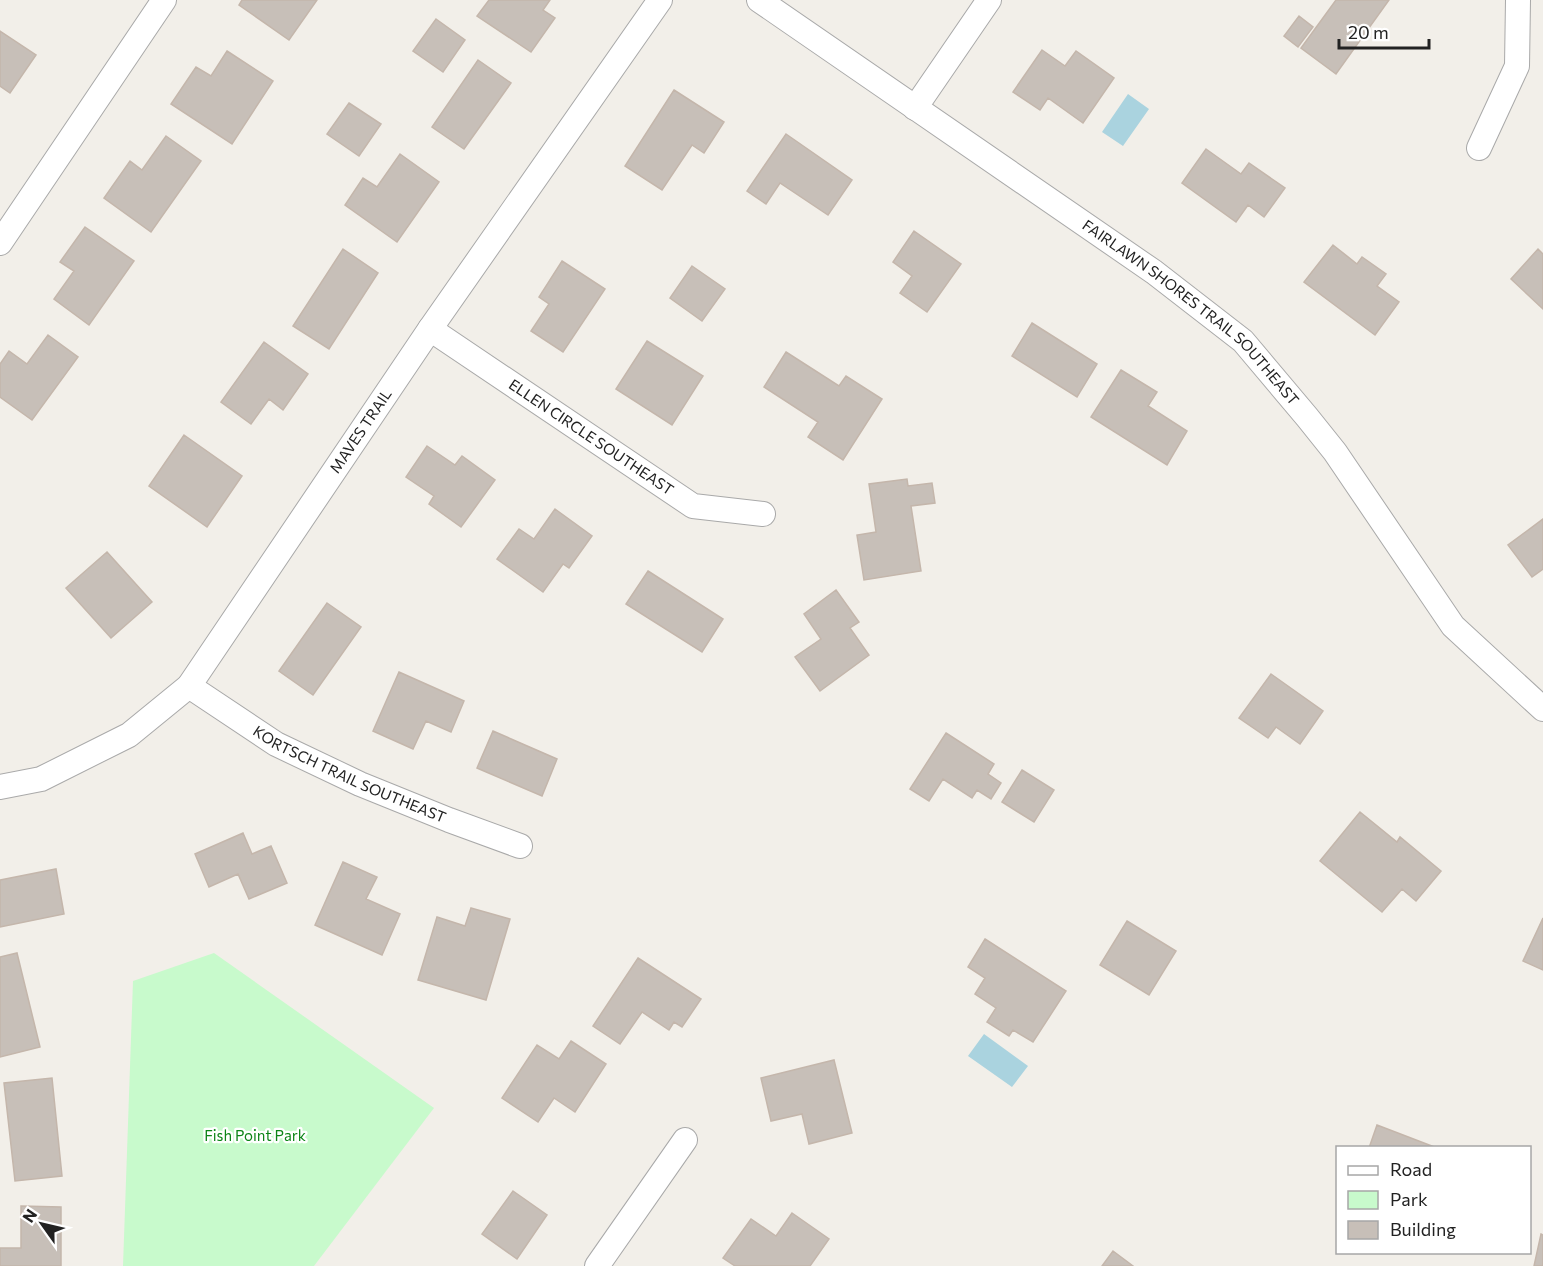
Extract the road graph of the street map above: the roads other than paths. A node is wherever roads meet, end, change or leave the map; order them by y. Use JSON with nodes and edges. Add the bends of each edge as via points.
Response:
{"nodes":[{"id":1,"x":164,"y":0,"type":"edge"},
{"id":2,"x":660,"y":0,"type":"edge"},
{"id":3,"x":759,"y":0,"type":"edge"},
{"id":4,"x":989,"y":0,"type":"edge"},
{"id":5,"x":1518,"y":0,"type":"edge"},
{"id":6,"x":915,"y":108,"type":"junction"},
{"id":7,"x":1479,"y":148,"type":"dead end"},
{"id":8,"x":0,"y":243,"type":"edge"},
{"id":9,"x":430,"y":328,"type":"junction"},
{"id":10,"x":763,"y":514,"type":"dead end"},
{"id":11,"x":189,"y":686,"type":"junction"},
{"id":12,"x":1543,"y":708,"type":"edge"},
{"id":13,"x":0,"y":787,"type":"edge"},
{"id":14,"x":520,"y":846,"type":"dead end"},
{"id":15,"x":685,"y":1140,"type":"dead end"},
{"id":16,"x":597,"y":1266,"type":"edge"}],
"edges":[{"from":1,"to":8,"type":"street"},
{"from":2,"to":9,"type":"street","name":"MAVES TRAIL"},
{"from":3,"to":6,"type":"street","name":"FAIRLAWN SHORES TRAIL SOUTHEAST"},
{"from":4,"to":6,"type":"street"},
{"from":5,"to":7,"type":"street","via":[[1517,66]]},
{"from":6,"to":12,"type":"street","name":"FAIRLAWN SHORES TRAIL SOUTHEAST","via":[[1155,272],[1243,341],[1335,452],[1453,626]]},
{"from":9,"to":10,"type":"street","name":"ELLEN CIRCLE SOUTHEAST","via":[[693,506]]},
{"from":9,"to":11,"type":"street","name":"MAVES TRAIL"},
{"from":11,"to":13,"type":"street","name":"MAVES TRAIL","via":[[129,735],[41,779]]},
{"from":11,"to":14,"type":"street","name":"KORTSCH TRAIL SOUTHEAST","via":[[276,744],[369,788]]},
{"from":15,"to":16,"type":"street"}]}
